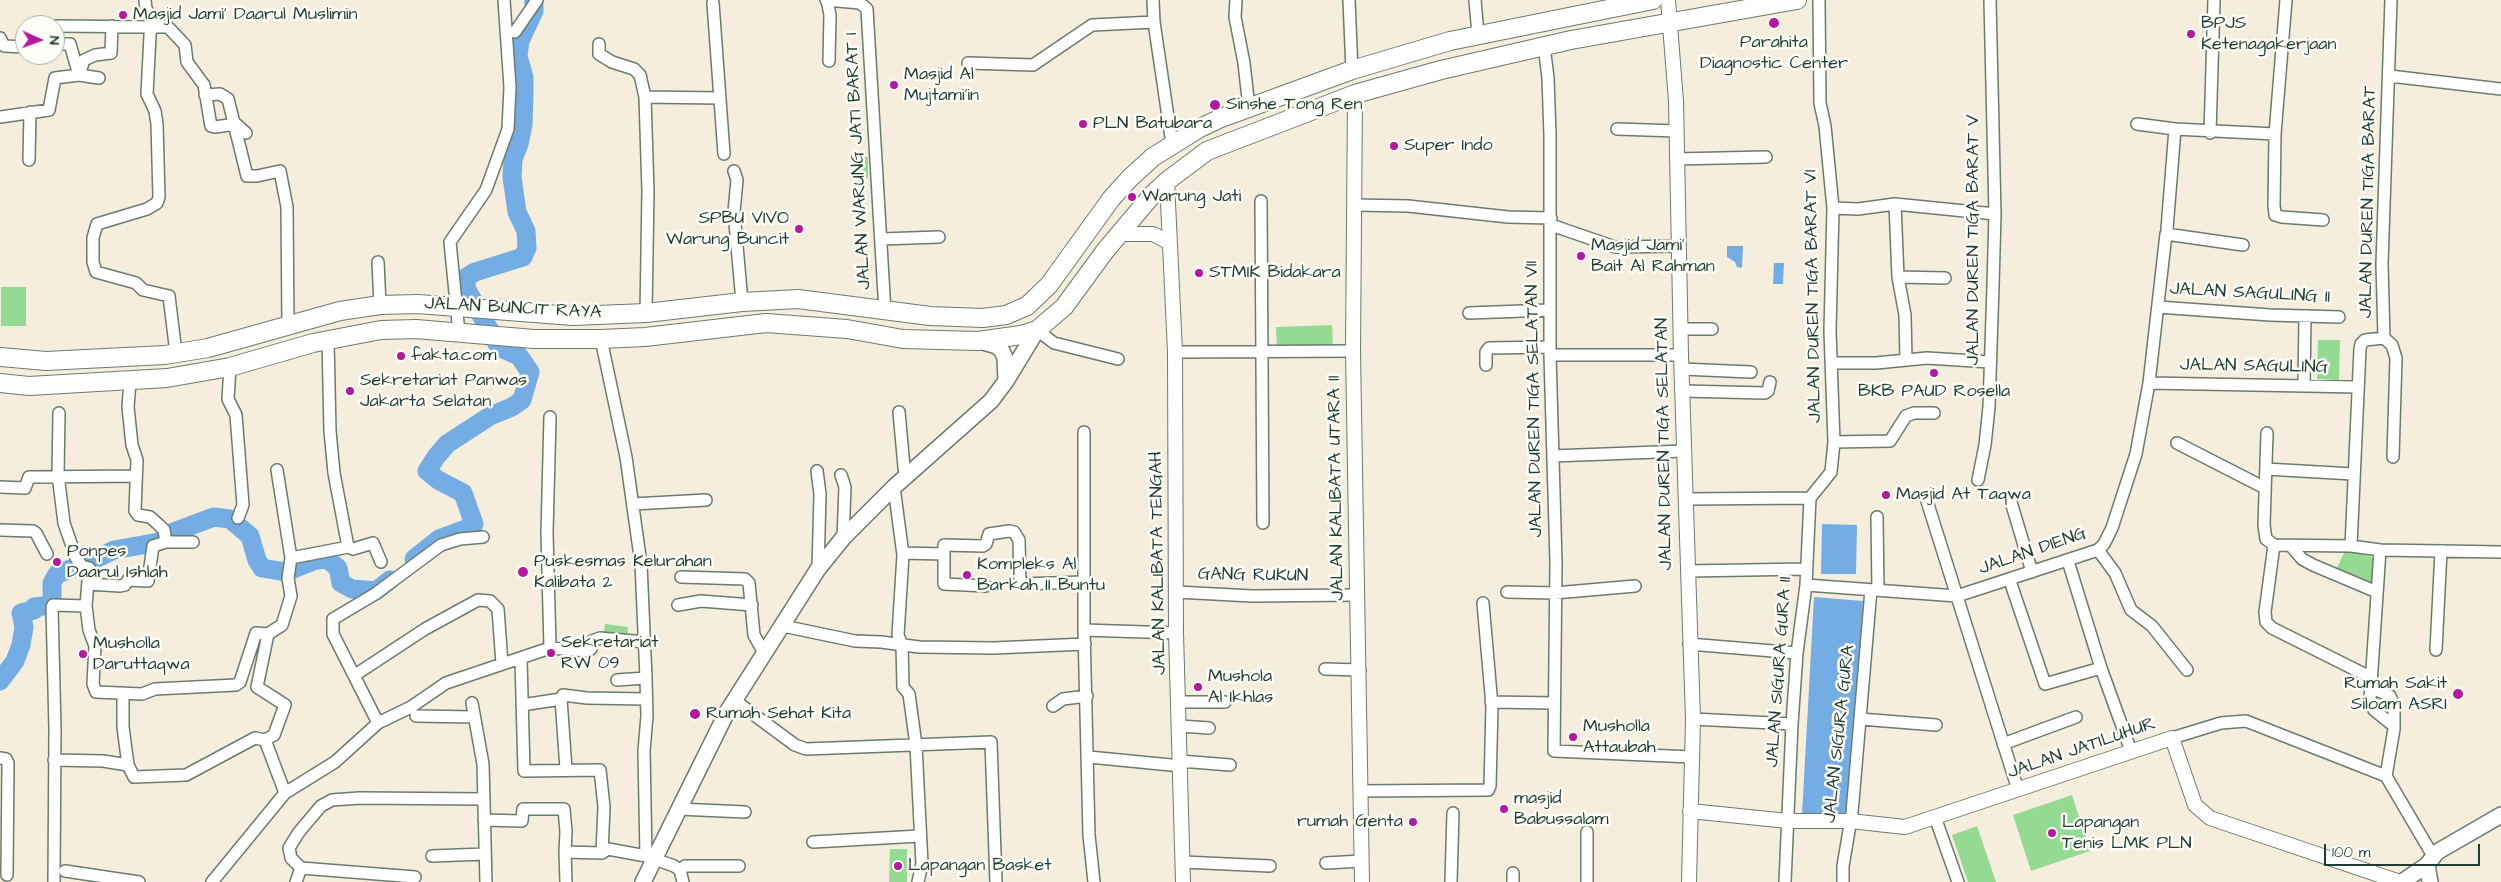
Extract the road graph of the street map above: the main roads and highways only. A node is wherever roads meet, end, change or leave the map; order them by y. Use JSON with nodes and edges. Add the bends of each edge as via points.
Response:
{"nodes":[{"id":1,"x":1797,"y":0,"type":"edge"},
{"id":2,"x":1665,"y":7,"type":"edge"},
{"id":3,"x":1568,"y":17,"type":"junction"},
{"id":4,"x":1571,"y":40,"type":"junction"},
{"id":5,"x":1037,"y":330,"type":"junction"},
{"id":6,"x":978,"y":341,"type":"junction"},
{"id":7,"x":0,"y":358,"type":"edge"},
{"id":8,"x":1006,"y":381,"type":"junction"},
{"id":9,"x":0,"y":382,"type":"edge"},
{"id":10,"x":2501,"y":815,"type":"edge"},
{"id":11,"x":2430,"y":860,"type":"junction"},
{"id":12,"x":643,"y":882,"type":"edge"},
{"id":13,"x":2401,"y":882,"type":"edge"},
{"id":14,"x":2430,"y":882,"type":"edge"}],
"edges":[{"from":1,"to":2,"type":"main road"},
{"from":2,"to":3,"type":"main road","name":"JALAN BUNCIT RAYA"},
{"from":2,"to":4,"type":"main road"},
{"from":3,"to":4,"type":"main road","via":[[1580,27]]},
{"from":3,"to":7,"type":"main road","name":"JALAN BUNCIT RAYA","via":[[1478,35],[1352,70],[1213,122],[1172,144],[1142,167],[1111,199],[1050,285],[1027,306],[995,317],[885,312],[798,299],[646,313],[573,316],[418,304],[380,305],[288,325],[230,343],[176,353],[72,361]]},
{"from":4,"to":5,"type":"main road","via":[[1355,94],[1207,151],[1167,180],[1118,234],[1064,307]]},
{"from":5,"to":6,"type":"main road","name":"JALAN BUNCIT RAYA"},
{"from":5,"to":8,"type":"main road"},
{"from":6,"to":8,"type":"main road","via":[[997,346],[1002,351]]},
{"from":6,"to":9,"type":"main road","name":"JALAN BUNCIT RAYA","via":[[903,339],[847,329],[766,323],[601,339],[381,330],[176,377],[29,386]]},
{"from":8,"to":12,"type":"main road","via":[[936,457],[900,483],[843,538],[818,569],[734,700],[650,857]]},
{"from":10,"to":11,"type":"main road","via":[[2448,844]]},
{"from":11,"to":13,"type":"main road"},
{"from":11,"to":14,"type":"main road"}]}
